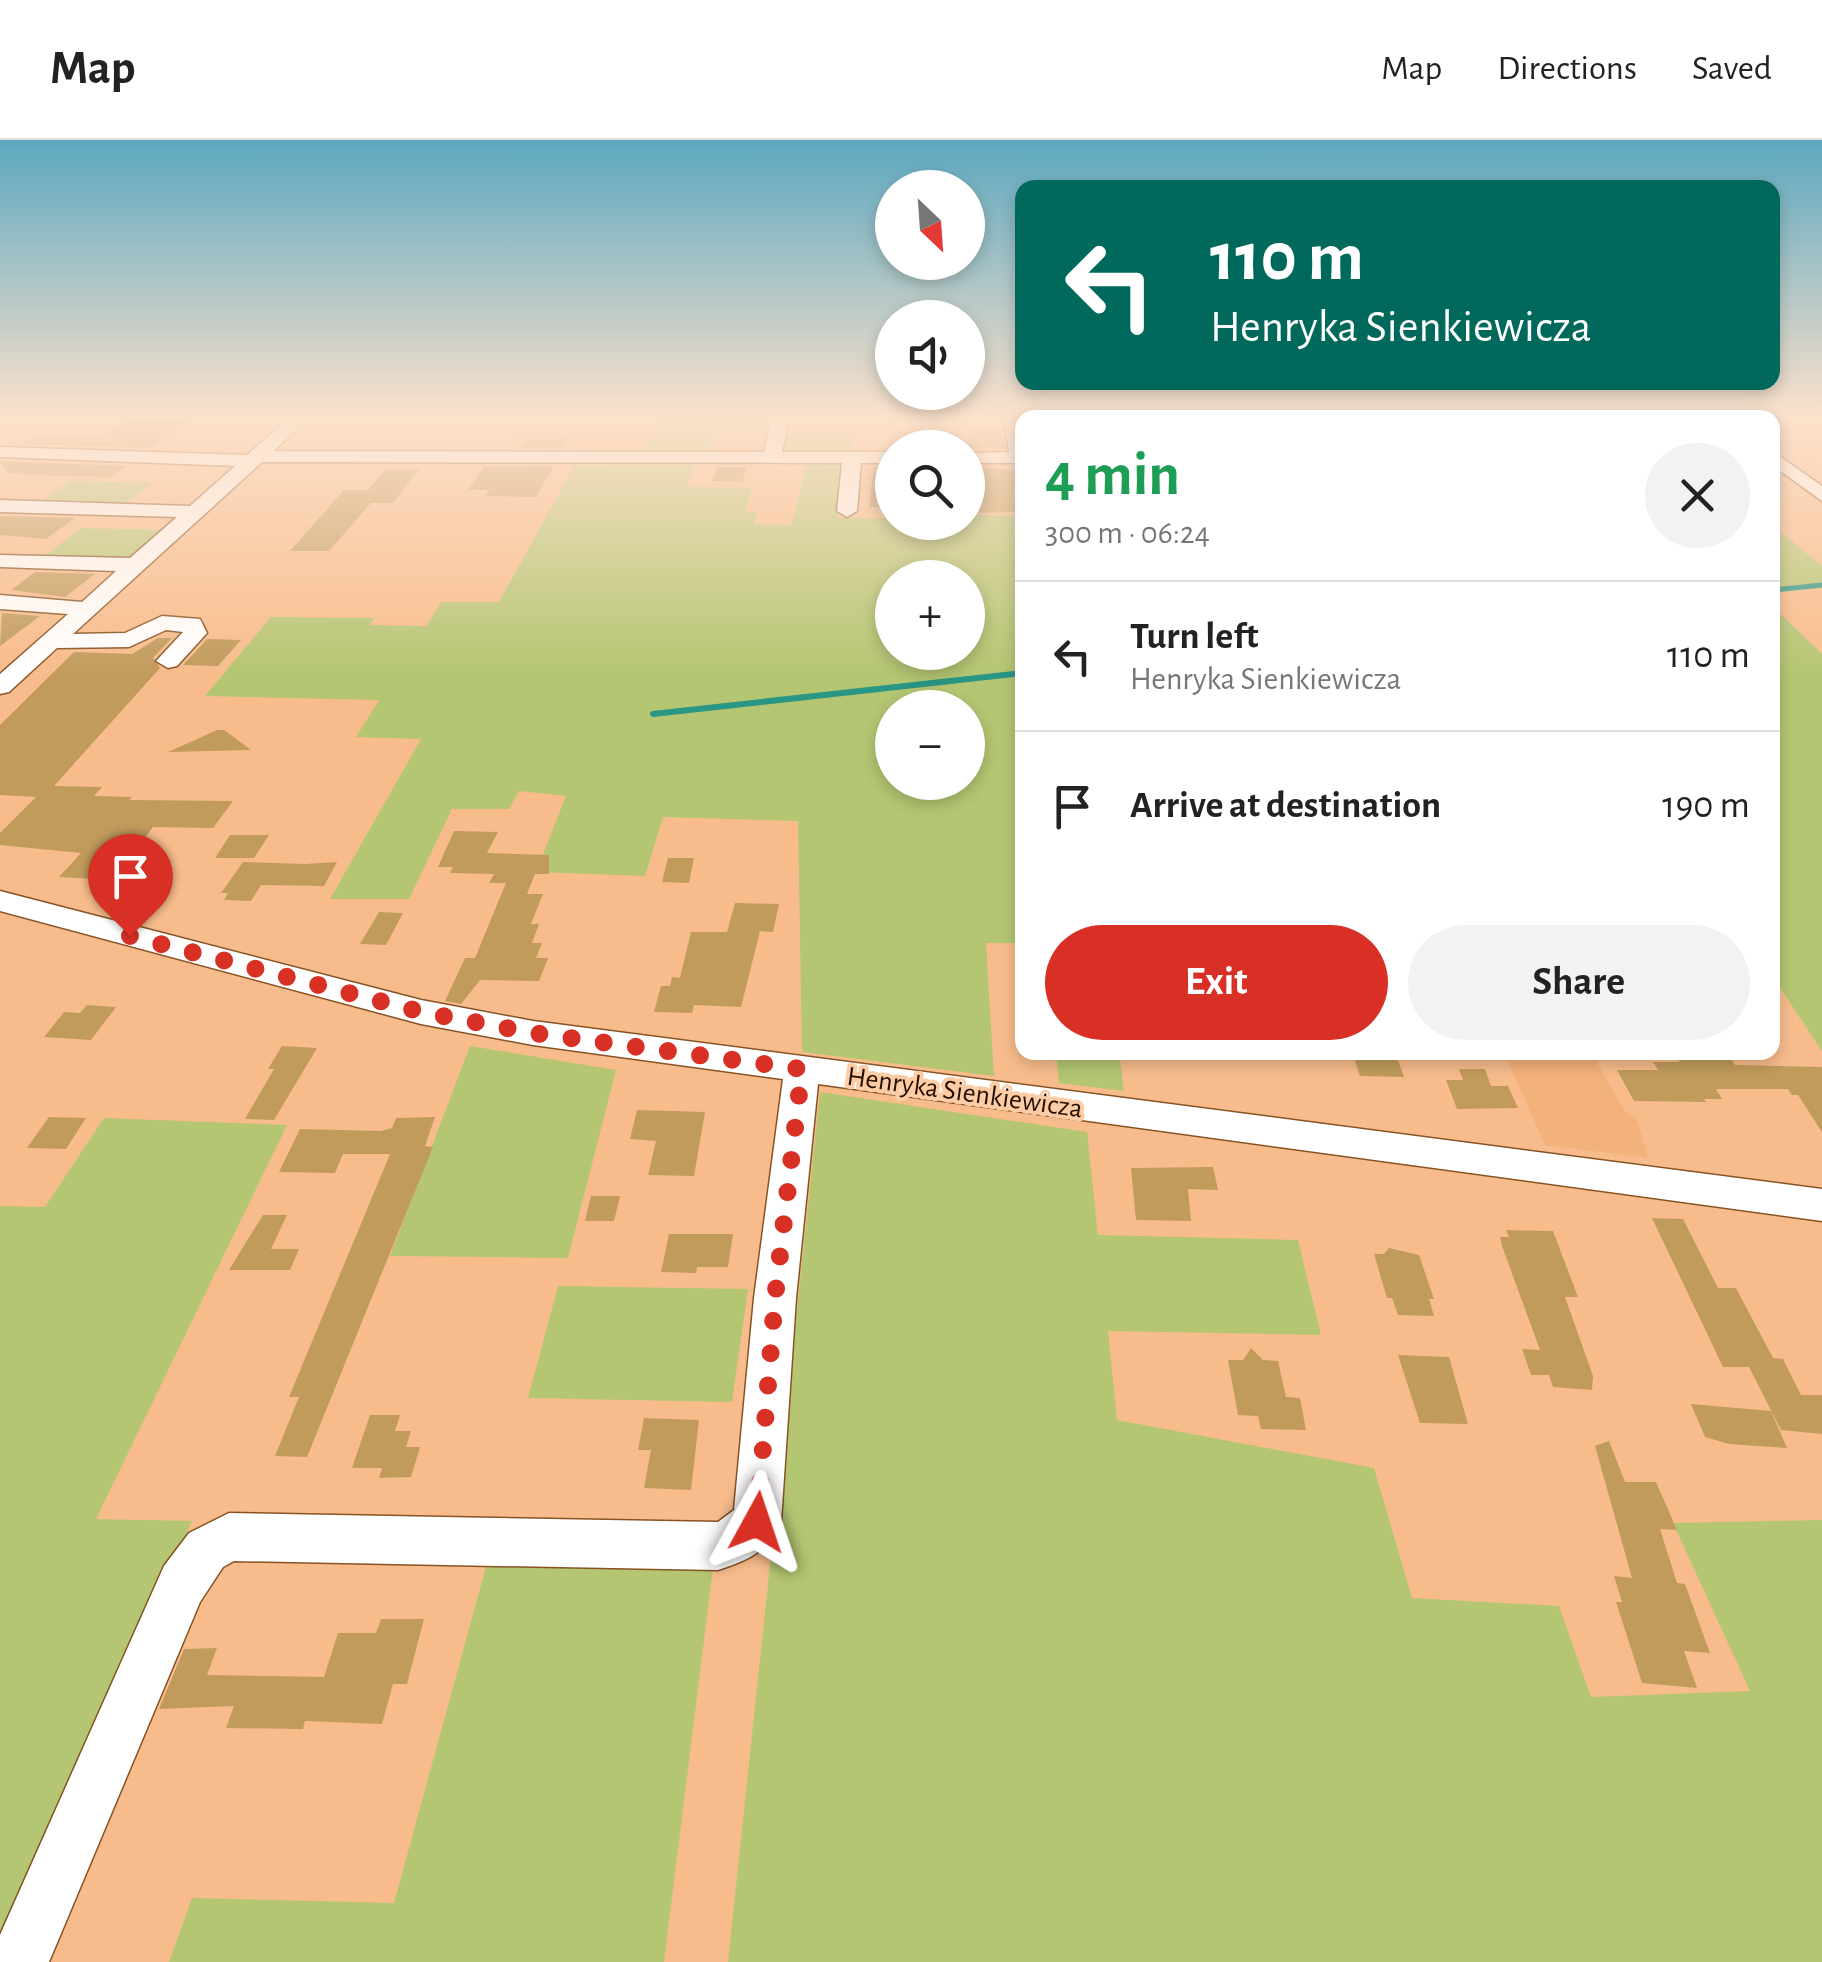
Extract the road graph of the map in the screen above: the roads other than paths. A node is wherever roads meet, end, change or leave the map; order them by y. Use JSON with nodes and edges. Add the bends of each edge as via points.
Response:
{"nodes":[{"id":1,"x":207,"y":504,"type":"edge"},
{"id":2,"x":848,"y":504,"type":"edge"},
{"id":3,"x":0,"y":506,"type":"edge"},
{"id":4,"x":847,"y":511,"type":"dead end"},
{"id":5,"x":198,"y":512,"type":"junction"},
{"id":6,"x":0,"y":560,"type":"edge"},
{"id":7,"x":138,"y":565,"type":"junction"},
{"id":8,"x":0,"y":602,"type":"edge"},
{"id":9,"x":89,"y":609,"type":"junction"},
{"id":10,"x":52,"y":642,"type":"junction"},
{"id":11,"x":168,"y":662,"type":"dead end"},
{"id":12,"x":0,"y":688,"type":"edge"},
{"id":13,"x":6,"y":911,"type":"edge"},
{"id":14,"x":802,"y":1069,"type":"junction"},
{"id":15,"x":1822,"y":1205,"type":"edge"},
{"id":16,"x":19,"y":1962,"type":"edge"}],
"edges":[{"from":1,"to":5,"type":"street"},
{"from":2,"to":4,"type":"street"},
{"from":3,"to":5,"type":"street"},
{"from":5,"to":7,"type":"street"},
{"from":6,"to":7,"type":"street"},
{"from":7,"to":9,"type":"street"},
{"from":8,"to":9,"type":"street"},
{"from":9,"to":10,"type":"street"},
{"from":10,"to":11,"type":"street","via":[[129,640],[162,623],[192,624],[195,633]]},
{"from":10,"to":12,"type":"street"},
{"from":13,"to":14,"type":"street","name":"Henryka Sienkiewicza","via":[[422,1012]]},
{"from":14,"to":15,"type":"street","name":"Henryka Sienkiewicza"},
{"from":14,"to":16,"type":"street","via":[[757,1522],[749,1533],[718,1546],[228,1537],[206,1550],[182,1584]]}]}
